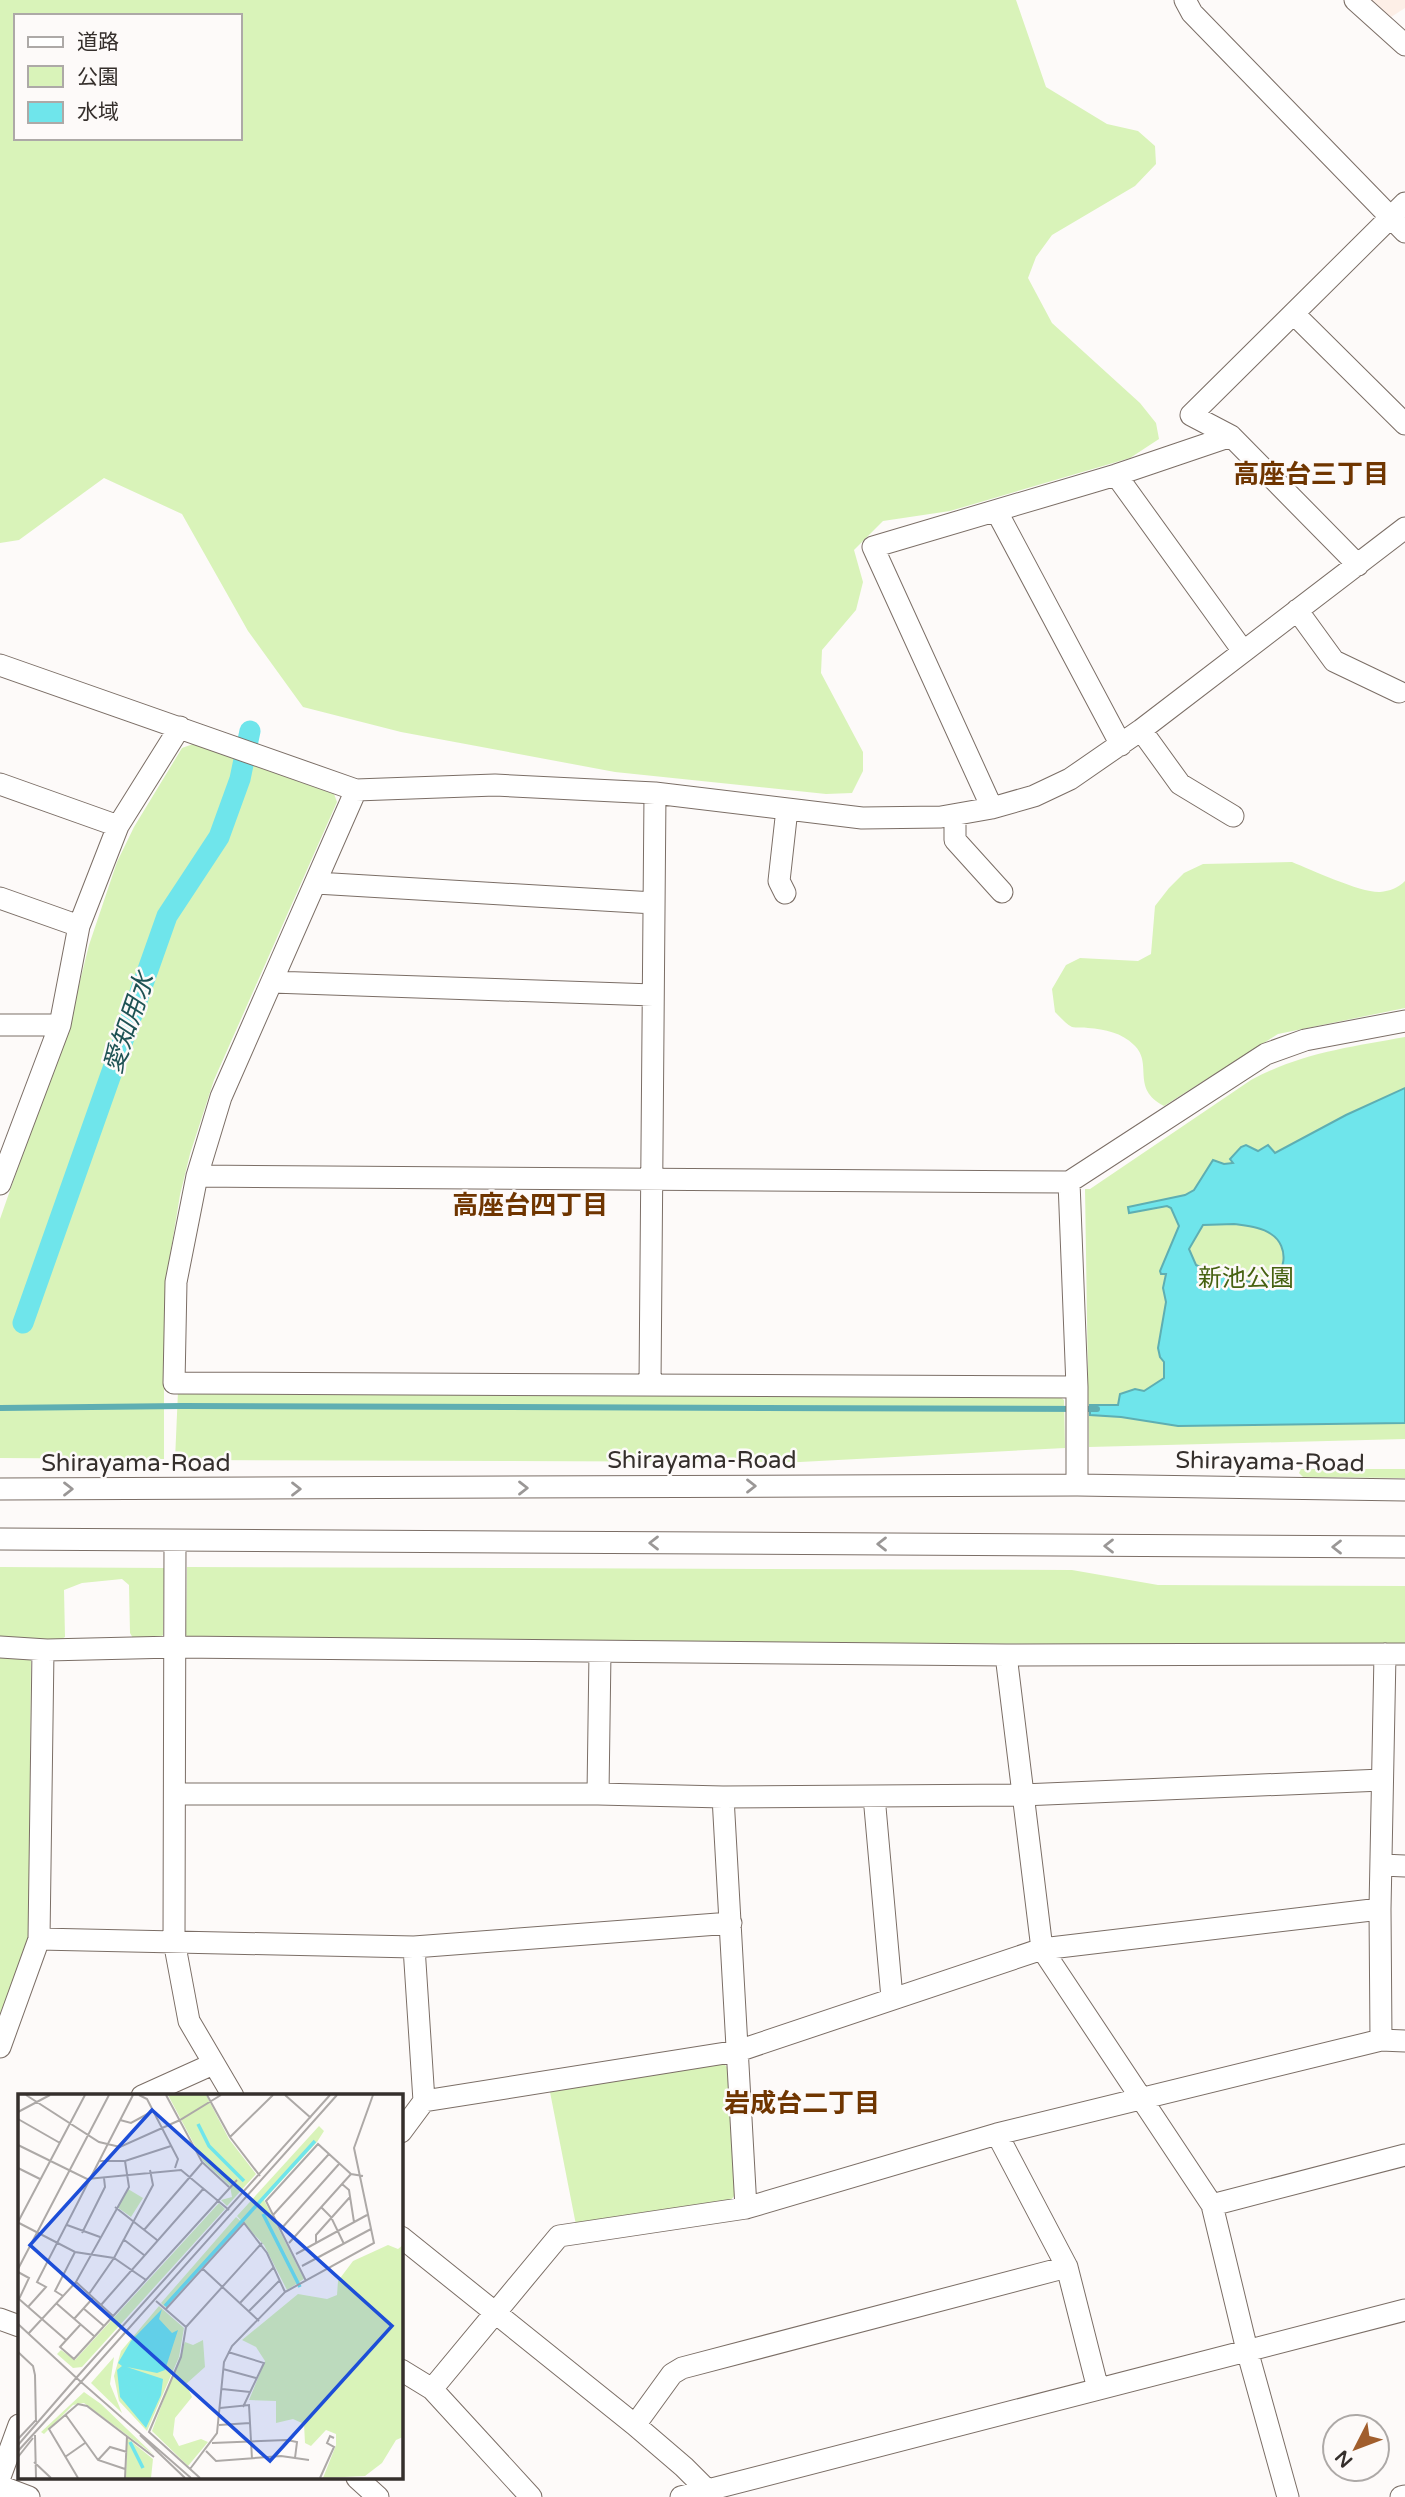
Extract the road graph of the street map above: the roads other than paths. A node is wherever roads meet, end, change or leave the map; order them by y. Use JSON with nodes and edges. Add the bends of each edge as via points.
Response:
{"nodes":[{"id":1,"x":1185,"y":0,"type":"edge"},
{"id":2,"x":1355,"y":0,"type":"edge"},
{"id":3,"x":1405,"y":45,"type":"edge"},
{"id":4,"x":1400,"y":217,"type":"edge"},
{"id":5,"x":1294,"y":314,"type":"junction"},
{"id":6,"x":1405,"y":424,"type":"edge"},
{"id":7,"x":1231,"y":436,"type":"junction"},
{"id":8,"x":1116,"y":475,"type":"junction"},
{"id":9,"x":998,"y":512,"type":"junction"},
{"id":10,"x":1405,"y":528,"type":"edge"},
{"id":11,"x":1358,"y":565,"type":"junction"},
{"id":12,"x":1297,"y":610,"type":"junction"},
{"id":13,"x":1243,"y":651,"type":"junction"},
{"id":14,"x":0,"y":665,"type":"edge"},
{"id":15,"x":1399,"y":692,"type":"dead end"},
{"id":16,"x":180,"y":727,"type":"junction"},
{"id":17,"x":1141,"y":730,"type":"junction"},
{"id":18,"x":1121,"y":745,"type":"junction"},
{"id":19,"x":0,"y":784,"type":"edge"},
{"id":20,"x":356,"y":790,"type":"junction"},
{"id":21,"x":655,"y":793,"type":"junction"},
{"id":22,"x":992,"y":808,"type":"junction"},
{"id":23,"x":786,"y":809,"type":"junction"},
{"id":24,"x":954,"y":815,"type":"junction"},
{"id":25,"x":1233,"y":816,"type":"dead end"},
{"id":26,"x":118,"y":826,"type":"junction"},
{"id":27,"x":316,"y":883,"type":"junction"},
{"id":28,"x":1002,"y":892,"type":"dead end"},
{"id":29,"x":785,"y":894,"type":"dead end"},
{"id":30,"x":0,"y":898,"type":"edge"},
{"id":31,"x":654,"y":903,"type":"junction"},
{"id":32,"x":79,"y":926,"type":"junction"},
{"id":33,"x":272,"y":982,"type":"junction"},
{"id":34,"x":653,"y":995,"type":"junction"},
{"id":35,"x":1405,"y":1021,"type":"edge"},
{"id":36,"x":0,"y":1025,"type":"edge"},
{"id":37,"x":60,"y":1025,"type":"junction"},
{"id":38,"x":8,"y":1143,"type":"edge"},
{"id":39,"x":197,"y":1176,"type":"junction"},
{"id":40,"x":652,"y":1180,"type":"junction"},
{"id":41,"x":1069,"y":1182,"type":"junction"},
{"id":42,"x":0,"y":1184,"type":"edge"},
{"id":43,"x":650,"y":1384,"type":"junction"},
{"id":44,"x":1077,"y":1387,"type":"junction"},
{"id":45,"x":1077,"y":1485,"type":"junction"},
{"id":46,"x":0,"y":1489,"type":"edge"},
{"id":47,"x":1405,"y":1490,"type":"edge"},
{"id":48,"x":0,"y":1539,"type":"edge"},
{"id":49,"x":175,"y":1541,"type":"junction"},
{"id":50,"x":1405,"y":1547,"type":"edge"},
{"id":51,"x":0,"y":1647,"type":"edge"},
{"id":52,"x":175,"y":1647,"type":"junction"},
{"id":53,"x":43,"y":1650,"type":"junction"},
{"id":54,"x":600,"y":1652,"type":"junction"},
{"id":55,"x":1395,"y":1654,"type":"edge"},
{"id":56,"x":1006,"y":1655,"type":"junction"},
{"id":57,"x":1382,"y":1780,"type":"junction"},
{"id":58,"x":176,"y":1794,"type":"junction"},
{"id":59,"x":598,"y":1794,"type":"junction"},
{"id":60,"x":1022,"y":1795,"type":"junction"},
{"id":61,"x":874,"y":1796,"type":"junction"},
{"id":62,"x":723,"y":1797,"type":"junction"},
{"id":63,"x":1382,"y":1865,"type":"junction"},
{"id":64,"x":1405,"y":1866,"type":"edge"},
{"id":65,"x":1380,"y":1909,"type":"junction"},
{"id":66,"x":731,"y":1923,"type":"junction"},
{"id":67,"x":39,"y":1939,"type":"junction"},
{"id":68,"x":174,"y":1941,"type":"junction"},
{"id":69,"x":414,"y":1947,"type":"junction"},
{"id":70,"x":1042,"y":1949,"type":"junction"},
{"id":71,"x":892,"y":1998,"type":"junction"},
{"id":72,"x":1381,"y":2040,"type":"junction"},
{"id":73,"x":1405,"y":2041,"type":"edge"},
{"id":74,"x":0,"y":2047,"type":"edge"},
{"id":75,"x":738,"y":2051,"type":"junction"},
{"id":76,"x":213,"y":2064,"type":"junction"},
{"id":77,"x":146,"y":2094,"type":"edge"},
{"id":78,"x":232,"y":2094,"type":"edge"},
{"id":79,"x":1142,"y":2098,"type":"junction"},
{"id":80,"x":424,"y":2101,"type":"junction"},
{"id":81,"x":402,"y":2131,"type":"edge"},
{"id":82,"x":998,"y":2134,"type":"junction"},
{"id":83,"x":1405,"y":2155,"type":"edge"},
{"id":84,"x":1212,"y":2205,"type":"junction"},
{"id":85,"x":746,"y":2208,"type":"junction"},
{"id":86,"x":402,"y":2238,"type":"edge"},
{"id":87,"x":1067,"y":2267,"type":"junction"},
{"id":88,"x":1405,"y":2309,"type":"edge"},
{"id":89,"x":495,"y":2313,"type":"junction"},
{"id":90,"x":0,"y":2319,"type":"edge"},
{"id":91,"x":18,"y":2326,"type":"edge"},
{"id":92,"x":1247,"y":2350,"type":"junction"},
{"id":93,"x":402,"y":2371,"type":"edge"},
{"id":94,"x":432,"y":2389,"type":"junction"},
{"id":95,"x":1098,"y":2389,"type":"junction"},
{"id":96,"x":635,"y":2425,"type":"junction"},
{"id":97,"x":18,"y":2429,"type":"edge"},
{"id":98,"x":0,"y":2477,"type":"edge"},
{"id":99,"x":359,"y":2480,"type":"edge"},
{"id":100,"x":0,"y":2486,"type":"edge"},
{"id":101,"x":710,"y":2493,"type":"edge"},
{"id":102,"x":29,"y":2497,"type":"edge"},
{"id":103,"x":378,"y":2497,"type":"edge"},
{"id":104,"x":531,"y":2497,"type":"edge"},
{"id":105,"x":681,"y":2497,"type":"edge"},
{"id":106,"x":1288,"y":2497,"type":"edge"}],
"edges":[{"from":1,"to":4,"type":"street","via":[[1192,13]]},
{"from":2,"to":3,"type":"street"},
{"from":4,"to":5,"type":"street"},
{"from":5,"to":6,"type":"street"},
{"from":5,"to":7,"type":"street","via":[[1191,415]]},
{"from":7,"to":8,"type":"street"},
{"from":7,"to":11,"type":"street"},
{"from":8,"to":9,"type":"street"},
{"from":8,"to":13,"type":"street"},
{"from":9,"to":18,"type":"street"},
{"from":9,"to":22,"type":"street","via":[[873,547]]},
{"from":10,"to":11,"type":"street"},
{"from":11,"to":12,"type":"street"},
{"from":12,"to":13,"type":"street"},
{"from":12,"to":15,"type":"street","via":[[1334,661]]},
{"from":13,"to":17,"type":"street"},
{"from":14,"to":16,"type":"street"},
{"from":16,"to":20,"type":"street"},
{"from":16,"to":26,"type":"street"},
{"from":17,"to":18,"type":"street"},
{"from":17,"to":25,"type":"street","via":[[1180,784]]},
{"from":18,"to":22,"type":"street","via":[[1070,779]]},
{"from":19,"to":26,"type":"street"},
{"from":20,"to":21,"type":"street","via":[[495,785]]},
{"from":20,"to":27,"type":"street"},
{"from":21,"to":23,"type":"street"},
{"from":21,"to":31,"type":"street"},
{"from":22,"to":24,"type":"street"},
{"from":23,"to":24,"type":"street","via":[[862,818]]},
{"from":23,"to":29,"type":"street","via":[[779,881]]},
{"from":24,"to":28,"type":"street","via":[[955,840]]},
{"from":26,"to":32,"type":"street"},
{"from":27,"to":31,"type":"street"},
{"from":27,"to":33,"type":"street"},
{"from":30,"to":32,"type":"street"},
{"from":31,"to":34,"type":"street"},
{"from":32,"to":37,"type":"street"},
{"from":33,"to":34,"type":"street"},
{"from":33,"to":39,"type":"street","via":[[220,1097]]},
{"from":34,"to":40,"type":"street"},
{"from":35,"to":41,"type":"street","via":[[1305,1040],[1266,1054]]},
{"from":36,"to":37,"type":"street"},
{"from":37,"to":38,"type":"street"},
{"from":38,"to":42,"type":"street"},
{"from":39,"to":40,"type":"street"},
{"from":39,"to":43,"type":"street","via":[[176,1282],[174,1383]]},
{"from":40,"to":41,"type":"street"},
{"from":40,"to":43,"type":"street"},
{"from":41,"to":44,"type":"street"},
{"from":43,"to":44,"type":"street"},
{"from":44,"to":45,"type":"street"},
{"from":46,"to":45,"type":"street","name":"Shirayama-Road","one_way":true},
{"from":45,"to":47,"type":"street","name":"Shirayama-Road"},
{"from":48,"to":49,"type":"street"},
{"from":50,"to":49,"type":"street","one_way":true},
{"from":49,"to":52,"type":"street"},
{"from":51,"to":53,"type":"street"},
{"from":52,"to":53,"type":"street"},
{"from":52,"to":54,"type":"street"},
{"from":52,"to":58,"type":"street"},
{"from":53,"to":67,"type":"street"},
{"from":54,"to":56,"type":"street"},
{"from":54,"to":59,"type":"street"},
{"from":55,"to":56,"type":"street"},
{"from":55,"to":57,"type":"street"},
{"from":56,"to":60,"type":"street"},
{"from":57,"to":60,"type":"street"},
{"from":57,"to":63,"type":"street"},
{"from":58,"to":59,"type":"street"},
{"from":58,"to":68,"type":"street"},
{"from":59,"to":62,"type":"street"},
{"from":60,"to":61,"type":"street"},
{"from":60,"to":70,"type":"street"},
{"from":61,"to":62,"type":"street"},
{"from":61,"to":71,"type":"street"},
{"from":62,"to":66,"type":"street"},
{"from":63,"to":64,"type":"street"},
{"from":63,"to":65,"type":"street"},
{"from":65,"to":70,"type":"street"},
{"from":65,"to":72,"type":"street"},
{"from":66,"to":69,"type":"street"},
{"from":66,"to":75,"type":"street"},
{"from":67,"to":68,"type":"street"},
{"from":67,"to":74,"type":"street"},
{"from":68,"to":69,"type":"street"},
{"from":68,"to":76,"type":"street","via":[[189,2021]]},
{"from":69,"to":80,"type":"street"},
{"from":70,"to":71,"type":"street"},
{"from":70,"to":79,"type":"street"},
{"from":71,"to":75,"type":"street"},
{"from":72,"to":73,"type":"street"},
{"from":72,"to":79,"type":"street"},
{"from":75,"to":80,"type":"street"},
{"from":75,"to":85,"type":"street"},
{"from":76,"to":77,"type":"street"},
{"from":76,"to":78,"type":"street"},
{"from":79,"to":82,"type":"street"},
{"from":79,"to":84,"type":"street"},
{"from":80,"to":81,"type":"street"},
{"from":82,"to":85,"type":"street"},
{"from":82,"to":87,"type":"street"},
{"from":83,"to":84,"type":"street"},
{"from":84,"to":92,"type":"street"},
{"from":85,"to":89,"type":"street","via":[[559,2236]]},
{"from":86,"to":89,"type":"street"},
{"from":87,"to":95,"type":"street"},
{"from":87,"to":96,"type":"street","via":[[682,2368],[672,2374]]},
{"from":88,"to":92,"type":"street"},
{"from":89,"to":94,"type":"street"},
{"from":89,"to":96,"type":"street"},
{"from":90,"to":91,"type":"street"},
{"from":92,"to":95,"type":"street"},
{"from":92,"to":106,"type":"street"},
{"from":93,"to":94,"type":"street"},
{"from":94,"to":104,"type":"street"},
{"from":95,"to":101,"type":"street"},
{"from":96,"to":101,"type":"street"},
{"from":97,"to":98,"type":"street"},
{"from":99,"to":103,"type":"street"},
{"from":100,"to":102,"type":"street"},
{"from":101,"to":105,"type":"street"}]}
